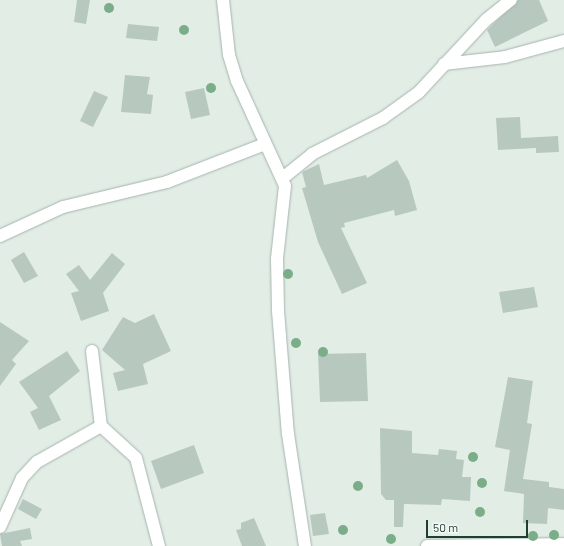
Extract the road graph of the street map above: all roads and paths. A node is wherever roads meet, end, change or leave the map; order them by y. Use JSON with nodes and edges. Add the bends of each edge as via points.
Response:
{"nodes":[{"id":1,"x":223,"y":0,"type":"edge"},
{"id":2,"x":512,"y":0,"type":"edge"},
{"id":3,"x":564,"y":41,"type":"edge"},
{"id":4,"x":444,"y":64,"type":"junction"},
{"id":5,"x":266,"y":144,"type":"junction"},
{"id":6,"x":284,"y":177,"type":"junction"},
{"id":7,"x":0,"y":236,"type":"edge"},
{"id":8,"x":92,"y":351,"type":"dead end"},
{"id":9,"x":101,"y":426,"type":"junction"},
{"id":10,"x":0,"y":527,"type":"edge"},
{"id":11,"x":564,"y":544,"type":"edge"},
{"id":12,"x":159,"y":546,"type":"edge"},
{"id":13,"x":305,"y":546,"type":"edge"},
{"id":14,"x":427,"y":546,"type":"edge"}],
"edges":[{"from":1,"to":5,"type":"street","via":[[229,55],[237,81]]},
{"from":2,"to":4,"type":"street","via":[[486,20]]},
{"from":3,"to":4,"type":"street","via":[[505,58]]},
{"from":4,"to":6,"type":"street","via":[[419,92],[396,109],[312,154]]},
{"from":5,"to":6,"type":"street"},
{"from":5,"to":7,"type":"street","via":[[167,182],[63,207]]},
{"from":6,"to":13,"type":"street","via":[[286,200],[277,259],[278,311],[288,434]]},
{"from":8,"to":9,"type":"street"},
{"from":9,"to":10,"type":"street","via":[[37,462],[22,478]]},
{"from":9,"to":12,"type":"street","via":[[136,458]]},
{"from":11,"to":14,"type":"street"}]}
